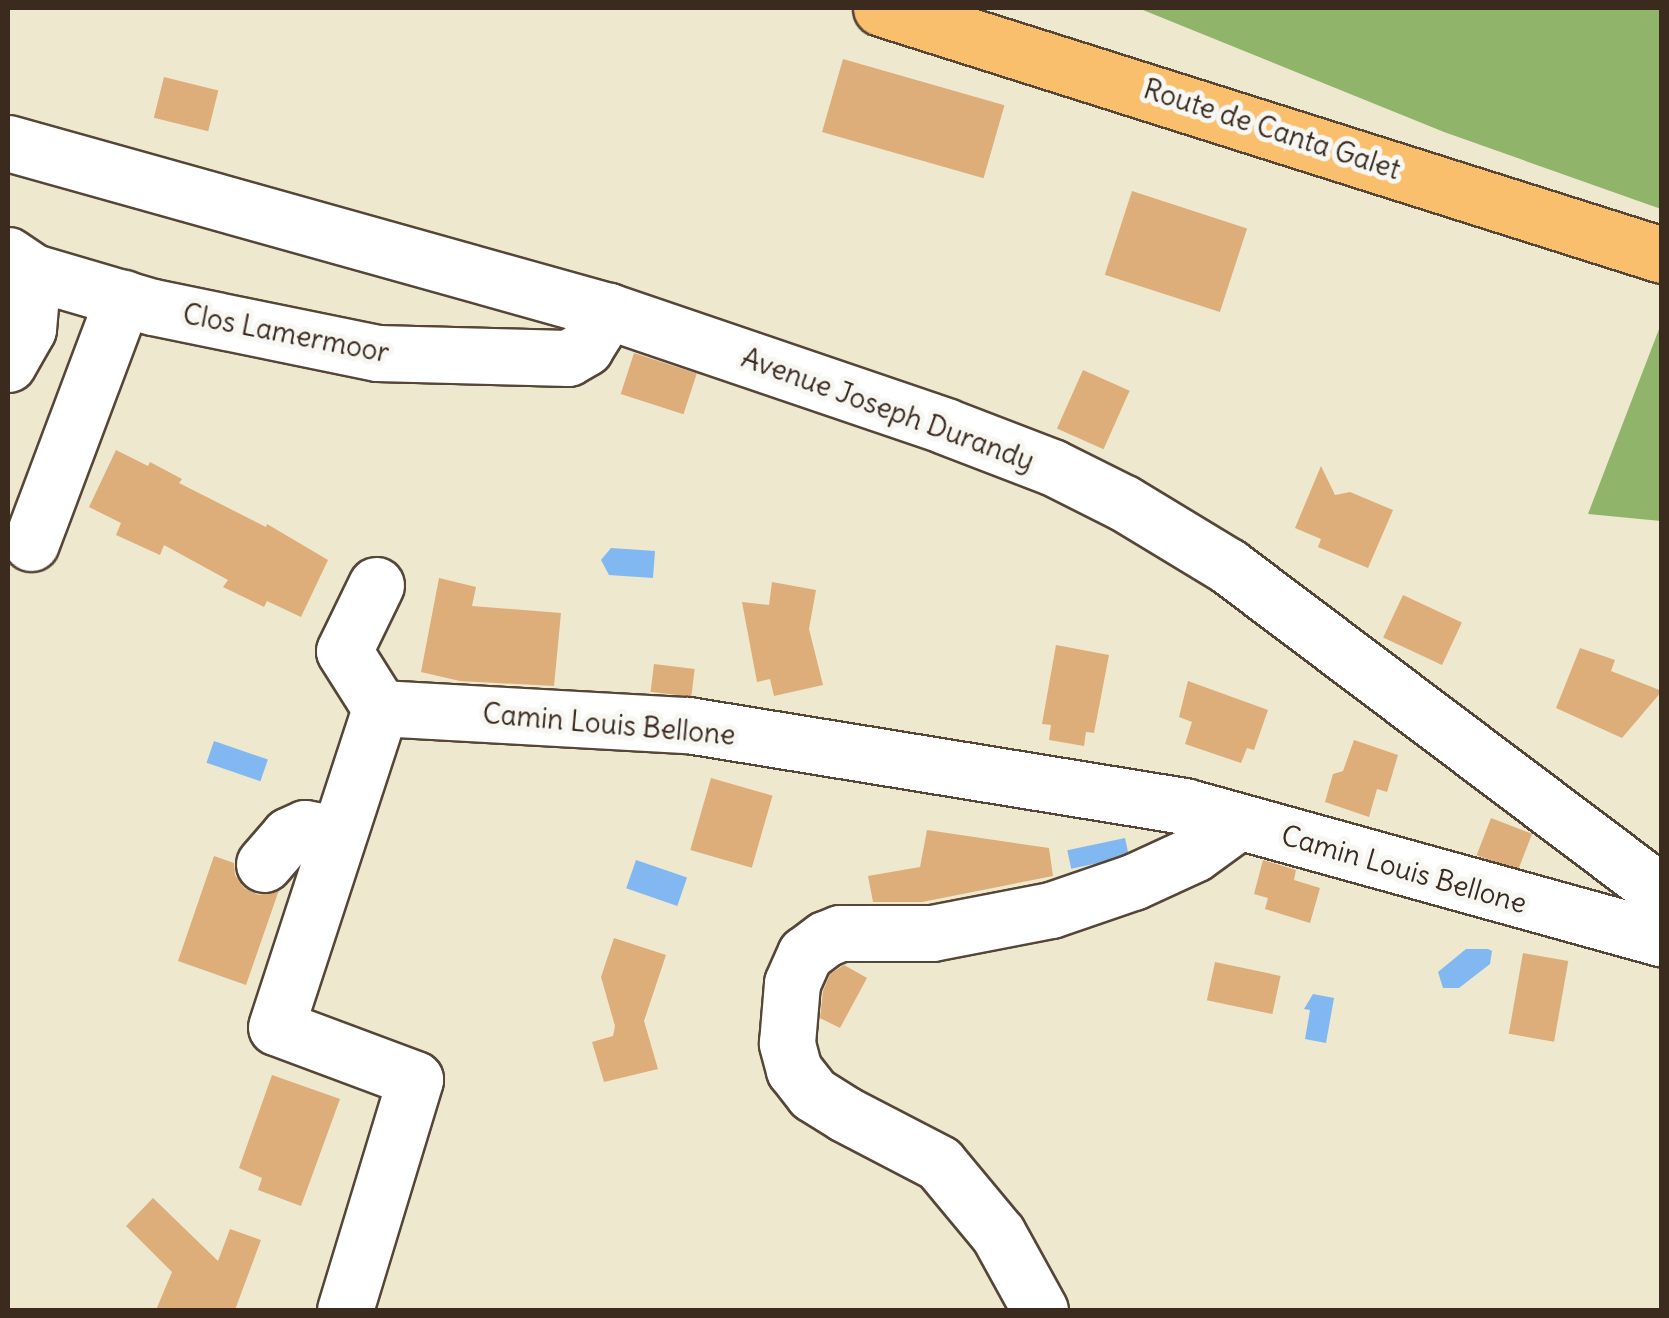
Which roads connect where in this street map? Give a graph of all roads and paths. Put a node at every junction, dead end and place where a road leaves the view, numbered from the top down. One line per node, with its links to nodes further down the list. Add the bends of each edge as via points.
1 (881, 8): 3 (main road, Route de Canta Galet)
2 (8, 143): 6 (street, Avenue Joseph Durandy)
3 (1662, 255)
4 (20, 264): 5 (street, Clos Lamermoor); 7 (street, Clos Lamermoor, via 28,330)
5 (123, 298): 6 (street, Clos Lamermoor, via 377,354 544,360 585,348); 8 (street)
6 (608, 311): 14 (street, Avenue Joseph Durandy, via 945,426 1124,503 1228,566)
7 (8, 364)
8 (31, 543)
9 (376, 586): 10 (street, via 344,651)
10 (380, 708): 11 (street, Camin Louis Bellone, via 688,725 1184,806); 12 (street)
11 (1238, 822): 15 (street, Camin Louis Bellone); 17 (street, via 1194,854 1050,910 932,933 856,932 825,939 805,954 792,983 786,1042 794,1070 813,1094 939,1164 998,1234)
12 (336, 834): 13 (street, via 305,828 289,834); 16 (street, via 276,1026 415,1079)
13 (264, 864)
14 (1662, 893)
15 (1662, 939)
16 (345, 1310)
17 (1040, 1310)

